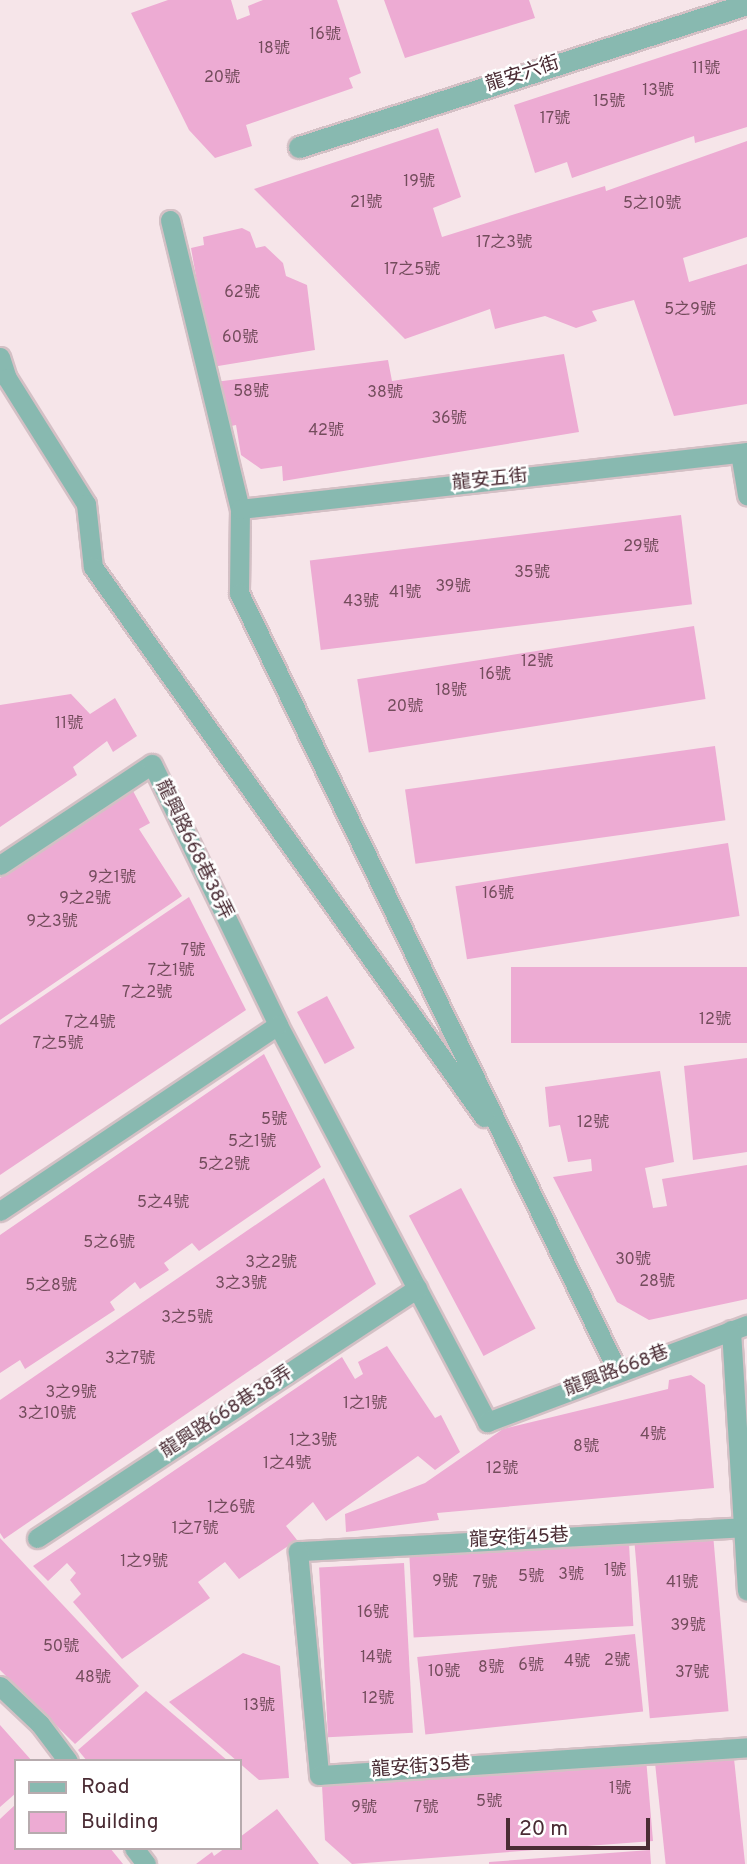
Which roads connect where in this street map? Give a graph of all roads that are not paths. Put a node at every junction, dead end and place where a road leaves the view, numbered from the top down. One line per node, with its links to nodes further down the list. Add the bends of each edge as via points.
1 (747, 4): 2 (street, 龍安六街)
2 (299, 147)
3 (170, 219): 7 (lane)
4 (0, 357): 10 (lane, via 7,378 86,504 93,567)
5 (744, 452): 6 (lane, 龍安五街); 7 (lane, 龍安五街)
6 (747, 495)
7 (240, 509): 10 (lane, via 239,593)
8 (0, 865): 9 (lane, 龍興路668巷38弄, via 152,764)
9 (278, 1025): 11 (lane); 12 (lane, 龍興路668巷38弄)
10 (517, 1164): 14 (lane)
11 (0, 1210)
12 (417, 1288): 15 (lane, 龍興路668巷38弄); 17 (lane, 龍興路668巷38弄)
13 (739, 1328): 14 (lane, 龍興路668巷); 16 (lane)
14 (617, 1370): 15 (lane, 龍興路668巷)
15 (488, 1422)
16 (743, 1527): 18 (lane, 龍安街45巷); 19 (lane)
17 (37, 1538)
18 (298, 1552): 21 (lane, 龍安街35巷, via 319,1775)
19 (747, 1591)
20 (0, 1686): 22 (lane, via 40,1724)
21 (747, 1747)
22 (66, 1759)

